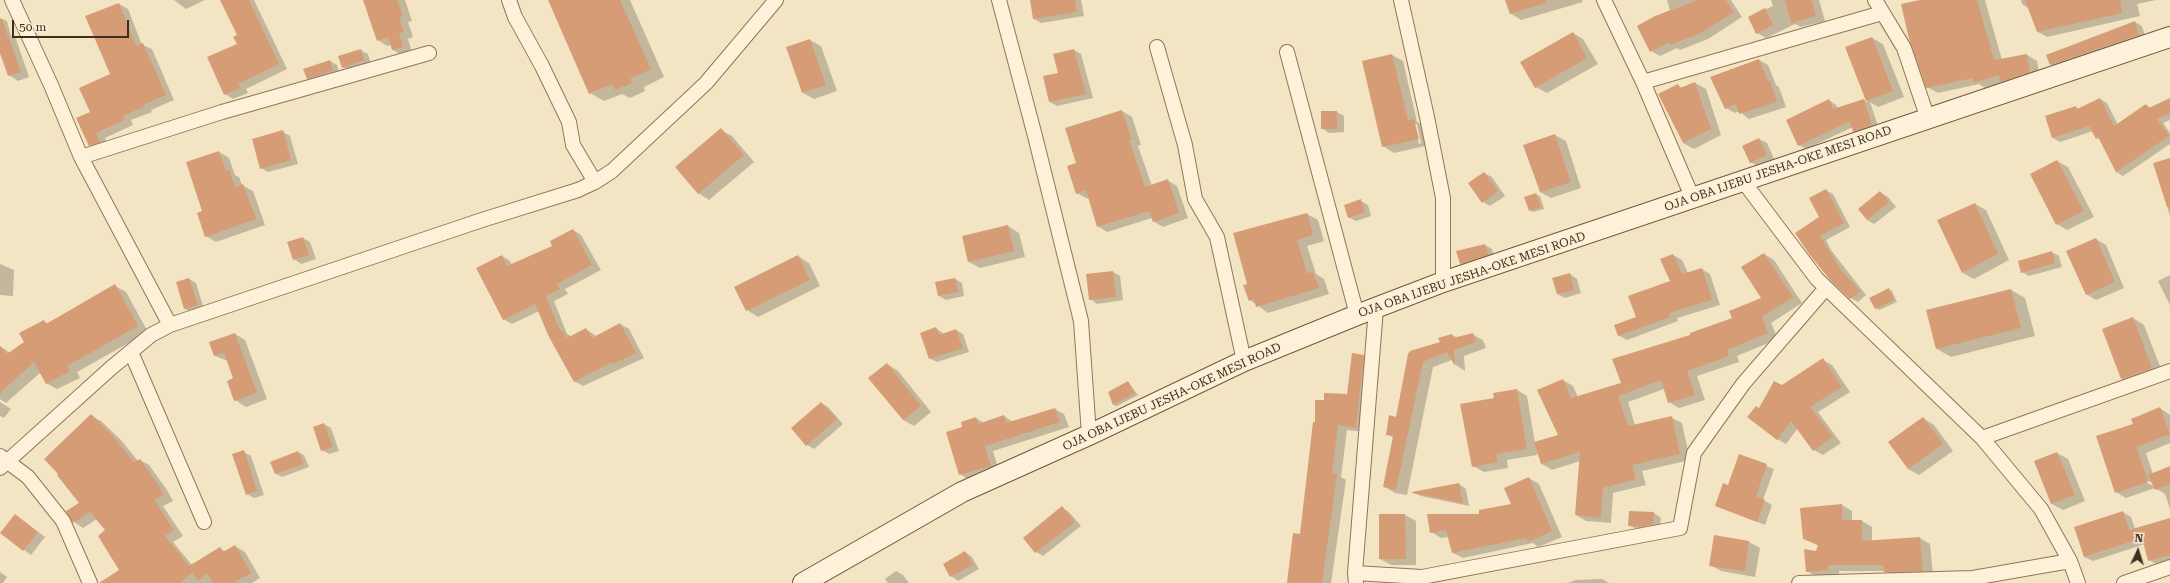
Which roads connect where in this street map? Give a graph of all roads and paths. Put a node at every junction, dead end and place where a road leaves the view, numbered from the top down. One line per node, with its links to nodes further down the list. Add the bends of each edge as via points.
1 (12, 0): 15 (street)
2 (509, 0): 17 (street, via 568,122 573,145)
3 (776, 0): 17 (street, via 706,82 612,171)
4 (999, 0): 27 (street, via 1081,320)
5 (1401, 0): 19 (street, via 1442,198)
6 (1604, 0): 13 (street)
7 (1875, 0): 8 (street)
8 (1882, 13): 13 (street); 14 (street, via 1904,48)
9 (2170, 37): 14 (main road, OJA OBA IJEBU JESHA-OKE MESI ROAD)
10 (1157, 47): 25 (street, via 1185,145 1195,199 1217,237)
11 (1287, 52): 22 (street)
12 (429, 53): 15 (street, via 222,112)
13 (1643, 82): 18 (street)
14 (1928, 119): 16 (main road, OJA OBA IJEBU JESHA-OKE MESI ROAD)
15 (81, 157): 23 (street)
16 (1743, 181): 18 (main road, OJA OBA IJEBU JESHA-OKE MESI ROAD); 20 (street)
17 (595, 182): 23 (street, via 578,190)
18 (1693, 199): 19 (main road, OJA OBA IJEBU JESHA-OKE MESI ROAD)
19 (1443, 282): 21 (main road, OJA OBA IJEBU JESHA-OKE MESI ROAD)
20 (1826, 288): 28 (street); 33 (street, via 1743,384 1694,453 1680,528 1422,577)
21 (1376, 308): 22 (main road, OJA OBA IJEBU JESHA-OKE MESI ROAD); 33 (street)
22 (1357, 315): 25 (main road, OJA OBA IJEBU JESHA-OKE MESI ROAD)
23 (170, 326): 24 (street, via 151,335)
24 (131, 352): 29 (street); 30 (street)
25 (1244, 361): 27 (main road, OJA OBA IJEBU JESHA-OKE MESI ROAD)
26 (2170, 371): 28 (street)
27 (1089, 435): 36 (main road, OJA OBA IJEBU JESHA-OKE MESI ROAD, via 962,492)
28 (1982, 438): 31 (street, via 2041,509)
29 (2, 462): 35 (street, via 28,477 63,521)
30 (204, 522)
31 (2070, 561): 34 (street); 38 (street)
32 (2170, 567): 39 (street)
33 (1355, 578)
34 (1973, 580): 37 (street)
35 (90, 583)
36 (803, 583)
37 (1808, 583)
38 (2078, 583)
39 (2124, 583)

